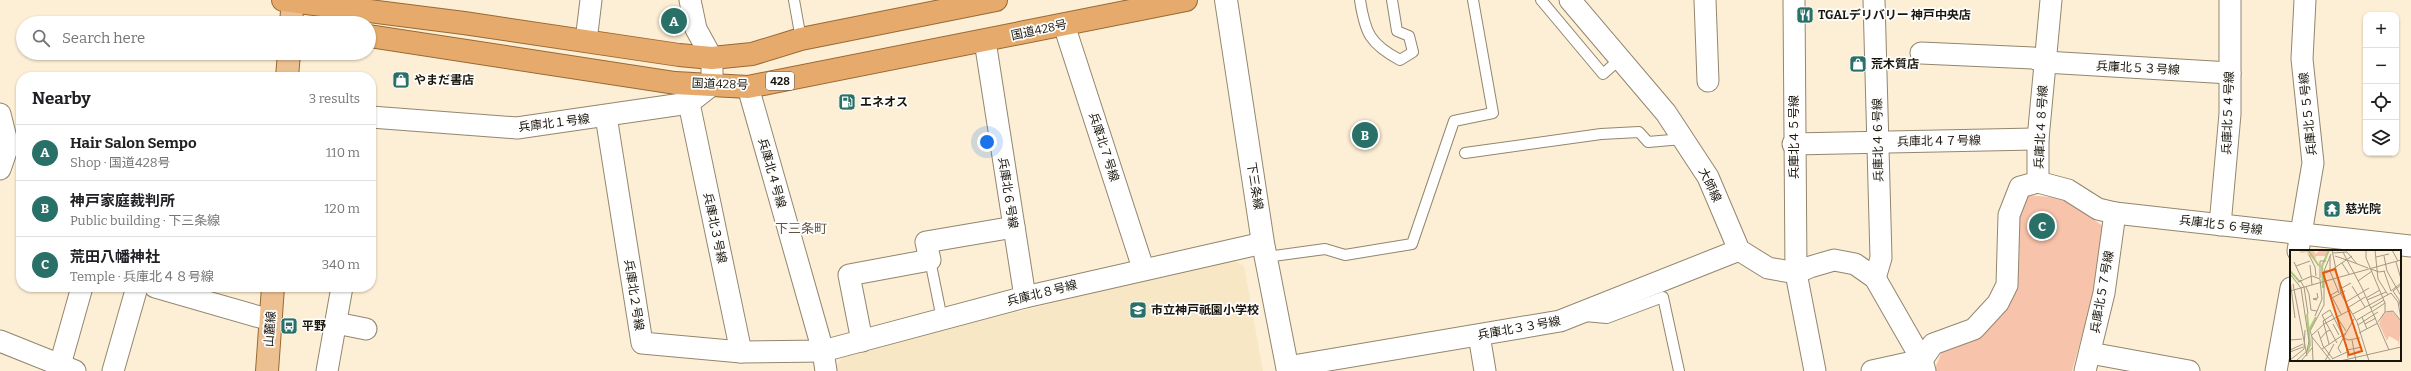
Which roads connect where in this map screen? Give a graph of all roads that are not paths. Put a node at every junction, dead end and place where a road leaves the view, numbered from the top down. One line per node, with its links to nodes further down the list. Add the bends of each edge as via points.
1 (591, 0): 24 (street)
2 (690, 0): 27 (street, via 696,29)
3 (794, 0): 23 (lane)
4 (996, 0): 18 (highway)
5 (1186, 0): 21 (highway, 国道428号 / 428)
6 (1226, 0): 53 (street, 下三条線)
7 (1360, 0): 8 (lane, via 1369,37 1383,51 1400,60 1413,52 1409,36 1397,31)
8 (1392, 0)
9 (1473, 0): 53 (lane, via 1493,113 1454,121 1412,244 1345,255 1325,250)
10 (1541, 0): 28 (lane, via 1603,74)
11 (1570, 0): 28 (street, 大師線)
12 (1705, 0): 33 (street)
13 (1794, 0): 43 (street, 兵庫北４５号線)
14 (1874, 0): 42 (street, 兵庫北４６号線)
15 (2051, 0): 30 (street, 兵庫北４８号線)
16 (2230, 0): 32 (street, 兵庫北５４号線)
17 (2305, 0): 51 (street, 兵庫北５５号線, via 2302,59 2313,163)
18 (973, 2): 23 (highway)
19 (290, 6): 20 (highway); 24 (highway, via 371,10)
20 (318, 16)
21 (1064, 25): 25 (highway, 国道428号 / 428); 56 (street, 兵庫北７号線)
22 (376, 37): 34 (highway, 国道428号 / 428, via 668,82)
23 (801, 39): 27 (highway, via 752,54)
24 (586, 41): 27 (highway)
25 (985, 41): 35 (highway, 国道428号 / 428); 50 (street, 兵庫北６号線)
26 (1921, 53): 30 (street, 兵庫北５３号線, via 2034,58)
27 (712, 58): 34 (street)
28 (1620, 59): 40 (street, 大師線, via 1666,113)
29 (288, 60): 31 (main road)
30 (2045, 62): 32 (street, 兵庫北５３号線); 41 (street, 兵庫北４８号線)
31 (287, 72)
32 (2230, 73): 49 (street, 兵庫北５４号線, via 2230,114)
33 (1708, 81)
34 (712, 85): 35 (highway, 国道428号 / 428); 36 (street)
35 (748, 86): 75 (street, 兵庫北４号線)
36 (688, 103): 38 (street, 兵庫北１号線); 74 (street, 兵庫北３号線)
37 (0, 114): 44 (street)
38 (606, 116): 39 (street, 兵庫北１号線, via 517,128); 74 (street, 兵庫北２号線, via 642,343)
39 (376, 117)
40 (1683, 139): 45 (lane, via 1648,142 1639,132 1601,134); 54 (street, 大師線, via 1708,177)
41 (2038, 139): 42 (street, 兵庫北４７号線); 47 (street, 兵庫北４８号線)
42 (1879, 142): 43 (street, 兵庫北４７号線); 58 (street, 兵庫北４６号線, via 1881,258)
43 (1793, 144): 57 (street, 兵庫北４５号線)
44 (10, 145): 46 (street)
45 (1465, 153)
46 (0, 169)
47 (2038, 182): 48 (street, 兵庫北５６号線, via 2068,190 2098,209); 77 (street, 兵庫北４８号線, via 2020,187 2009,215 2007,285 1998,303 1974,329 1933,344)
48 (2115, 213): 49 (street, 兵庫北５６号線); 76 (street, 兵庫北５７号線, via 2104,293)
49 (2220, 225): 51 (street, 兵庫北５６号線)
50 (1014, 227): 55 (street, via 926,242); 65 (street, 兵庫北６号線)
51 (2299, 243): 52 (street, 兵庫北５６号線)
52 (2411, 246)
53 (1265, 250): 56 (street, 兵庫北８号線); 79 (street, 下三条線)
54 (1739, 250): 57 (street, via 1768,268); 66 (street, 兵庫北３３号線)
55 (930, 260): 67 (lane); 73 (street, via 849,275)
56 (1143, 268): 65 (street, 兵庫北８号線)
57 (1796, 273): 58 (street, via 1834,260 1855,264); 85 (street)
58 (1875, 278): 77 (street)
59 (81, 292): 78 (street)
60 (136, 292): 80 (street)
61 (172, 292): 68 (street)
62 (273, 292): 68 (main road, 山麓線)
63 (341, 292): 69 (street)
64 (2290, 294): 88 (street)
65 (1025, 297): 67 (street, 兵庫北８号線)
66 (1576, 315): 71 (street, 兵庫北３３号線, via 1560,322); 84 (lane, via 1607,318 1663,297)
67 (942, 319): 73 (street, 兵庫北８号線)
68 (270, 320): 81 (main road, 山麓線)
69 (336, 323): 70 (street); 82 (street)
70 (366, 329)
71 (1479, 335): 79 (street, 兵庫北３３号線); 83 (street)
72 (0, 341): 78 (street)
73 (862, 341): 75 (street, 兵庫北８号線)
74 (741, 352): 75 (street, 兵庫北２号線)
75 (824, 361)
76 (2088, 362): 87 (street)
77 (1924, 365): 86 (street)
78 (67, 368)
79 (1288, 369)
80 (113, 371)
81 (267, 371)
82 (327, 371)
83 (1485, 371)
84 (1679, 371)
85 (1815, 371)
86 (1872, 371)
87 (2189, 371)
88 (2276, 371)

